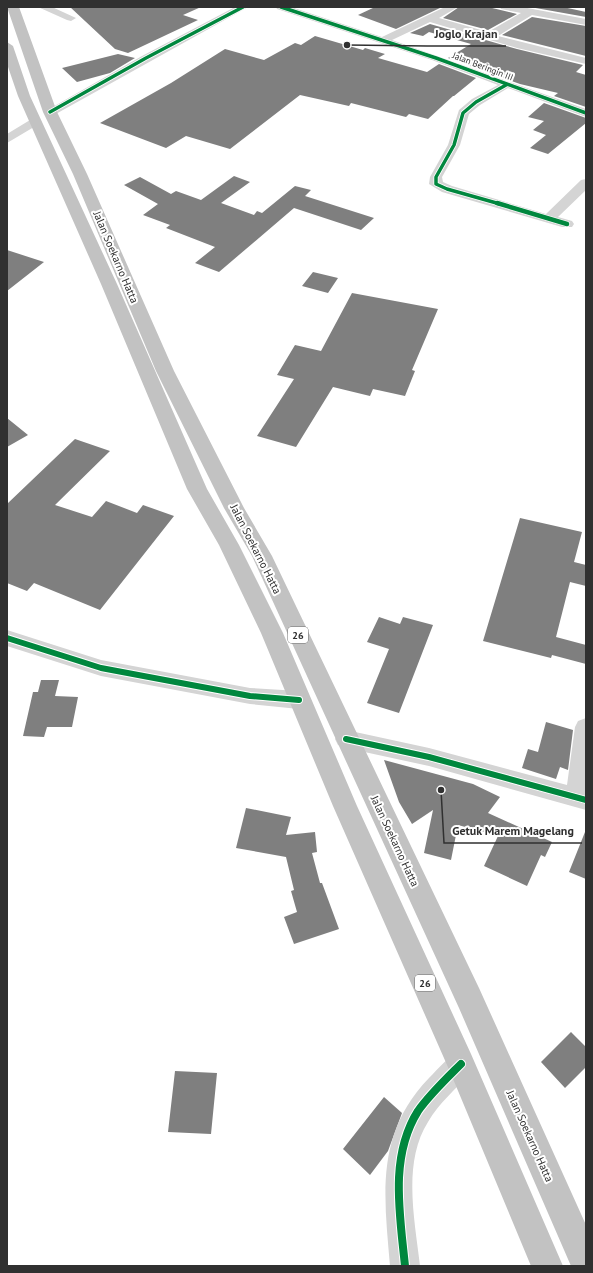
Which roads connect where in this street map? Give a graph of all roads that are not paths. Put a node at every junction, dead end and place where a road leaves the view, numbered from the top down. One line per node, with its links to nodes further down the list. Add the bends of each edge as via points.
1 (13, 7): 19 (highway, Jalan Soekarno Hatta / 26, via 32,64)
2 (43, 7): 9 (street)
3 (243, 7): 19 (street)
4 (281, 7): 14 (street, Jalan Beringin III)
5 (453, 7): 10 (street)
6 (505, 7): 8 (street)
7 (575, 7): 11 (street)
8 (530, 12): 11 (street); 13 (street)
9 (71, 18)
10 (429, 18): 13 (street); 14 (street)
11 (565, 18): 12 (street)
12 (586, 22)
13 (488, 37): 16 (street)
14 (384, 40): 17 (street, Jalan Beringin III)
15 (7, 46): 19 (highway, Jalan Soekarno Hatta / 26, via 17,77)
16 (586, 61)
17 (506, 85): 18 (street, Jalan Beringin III); 22 (street, via 476,102 463,113 454,145 436,178 436,184)
18 (586, 114)
19 (43, 116): 20 (street); 24 (highway, Jalan Soekarno Hatta / 26, via 80,174 166,371); 25 (highway, Jalan Soekarno Hatta / 26, via 109,284 197,489)
20 (7, 139)
21 (586, 183): 22 (street)
22 (550, 218): 23 (street)
23 (567, 224)
24 (249, 535): 25 (highway); 29 (highway, Jalan Soekarno Hatta / 26, via 262,556)
25 (229, 545): 27 (highway, Jalan Soekarno Hatta / 26, via 272,633)
26 (7, 638): 27 (street, via 101,668 250,696)
27 (299, 700): 31 (highway, Jalan Soekarno Hatta / 26)
28 (586, 727): 30 (street)
29 (346, 739): 30 (street, via 429,757); 32 (highway, Jalan Soekarno Hatta / 26, via 468,998)
30 (582, 799)
31 (461, 1064): 33 (street, via 415,1115 400,1156 398,1178); 34 (highway, Jalan Soekarno Hatta / 26)
32 (586, 1262)
33 (405, 1266)
34 (547, 1266)

